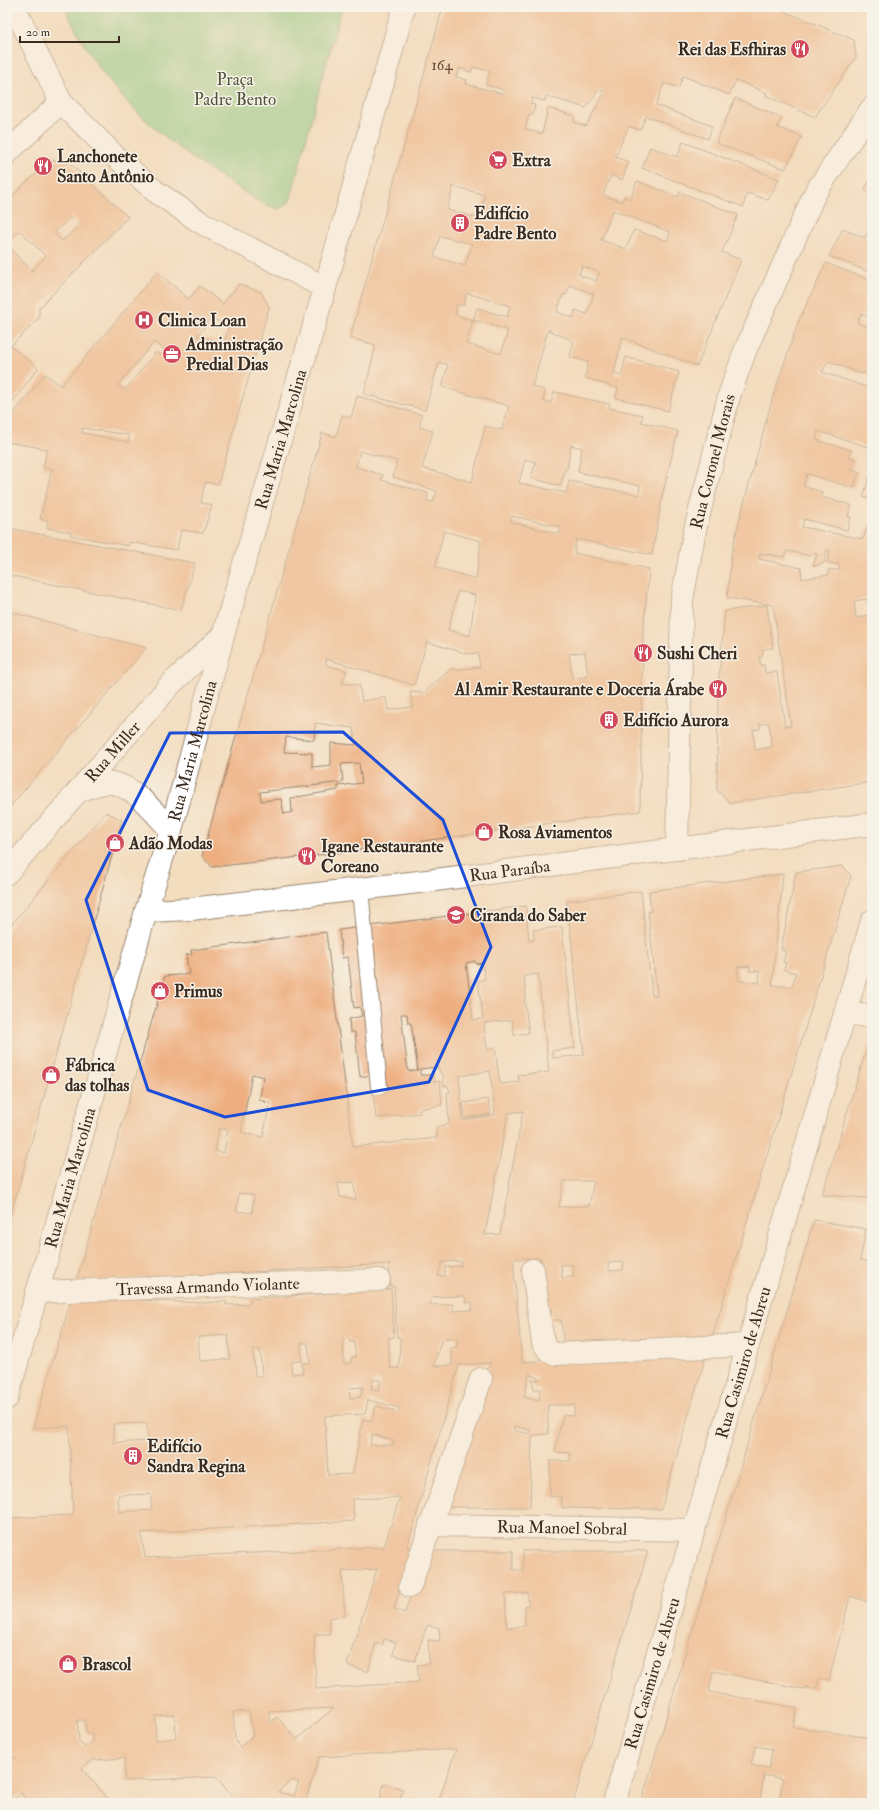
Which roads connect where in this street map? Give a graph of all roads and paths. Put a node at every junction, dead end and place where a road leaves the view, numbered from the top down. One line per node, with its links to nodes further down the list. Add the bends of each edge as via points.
1 (14, 7): 3 (street)
2 (404, 7): 6 (street)
3 (61, 102): 5 (street); 6 (street, via 118,159 155,191 200,222)
4 (872, 108): 11 (street, Rua Coronel Morais, via 815,193 745,351 729,396 694,534 682,600)
5 (7, 153)
6 (325, 288): 7 (street, Rua Maria Marcolina)
7 (223, 635): 8 (street, Rua Miller, via 171,684); 10 (street, Rua Maria Marcolina)
8 (76, 793): 10 (street, via 102,783 123,787 147,805); 12 (street, Rua Miller)
9 (872, 824): 11 (street, Rua Paraíba)
10 (171, 830): 14 (street, Rua Maria Marcolina)
11 (677, 848): 13 (street, Rua Paraíba)
12 (7, 873)
13 (360, 889): 14 (street, Rua Paraíba, via 192,909); 18 (lane)
14 (146, 911): 21 (street, Rua Maria Marcolina)
15 (872, 921): 16 (street, Rua Casimiro de Abreu)
16 (845, 1014): 17 (street); 22 (street, Rua Casimiro de Abreu)
17 (872, 1016)
18 (379, 1087)
19 (533, 1270): 22 (street, via 543,1343 550,1352 556,1354)
20 (379, 1280): 21 (street, Travessa Armando Violante)
21 (37, 1292): 24 (street, Rua Maria Marcolina)
22 (748, 1345): 26 (street, Rua Casimiro de Abreu)
23 (481, 1379): 25 (street)
24 (7, 1398)
25 (430, 1525): 26 (street, Rua Manoel Sobral); 27 (street)
26 (694, 1530): 28 (street, Rua Casimiro de Abreu)
27 (410, 1586)
28 (614, 1803)

